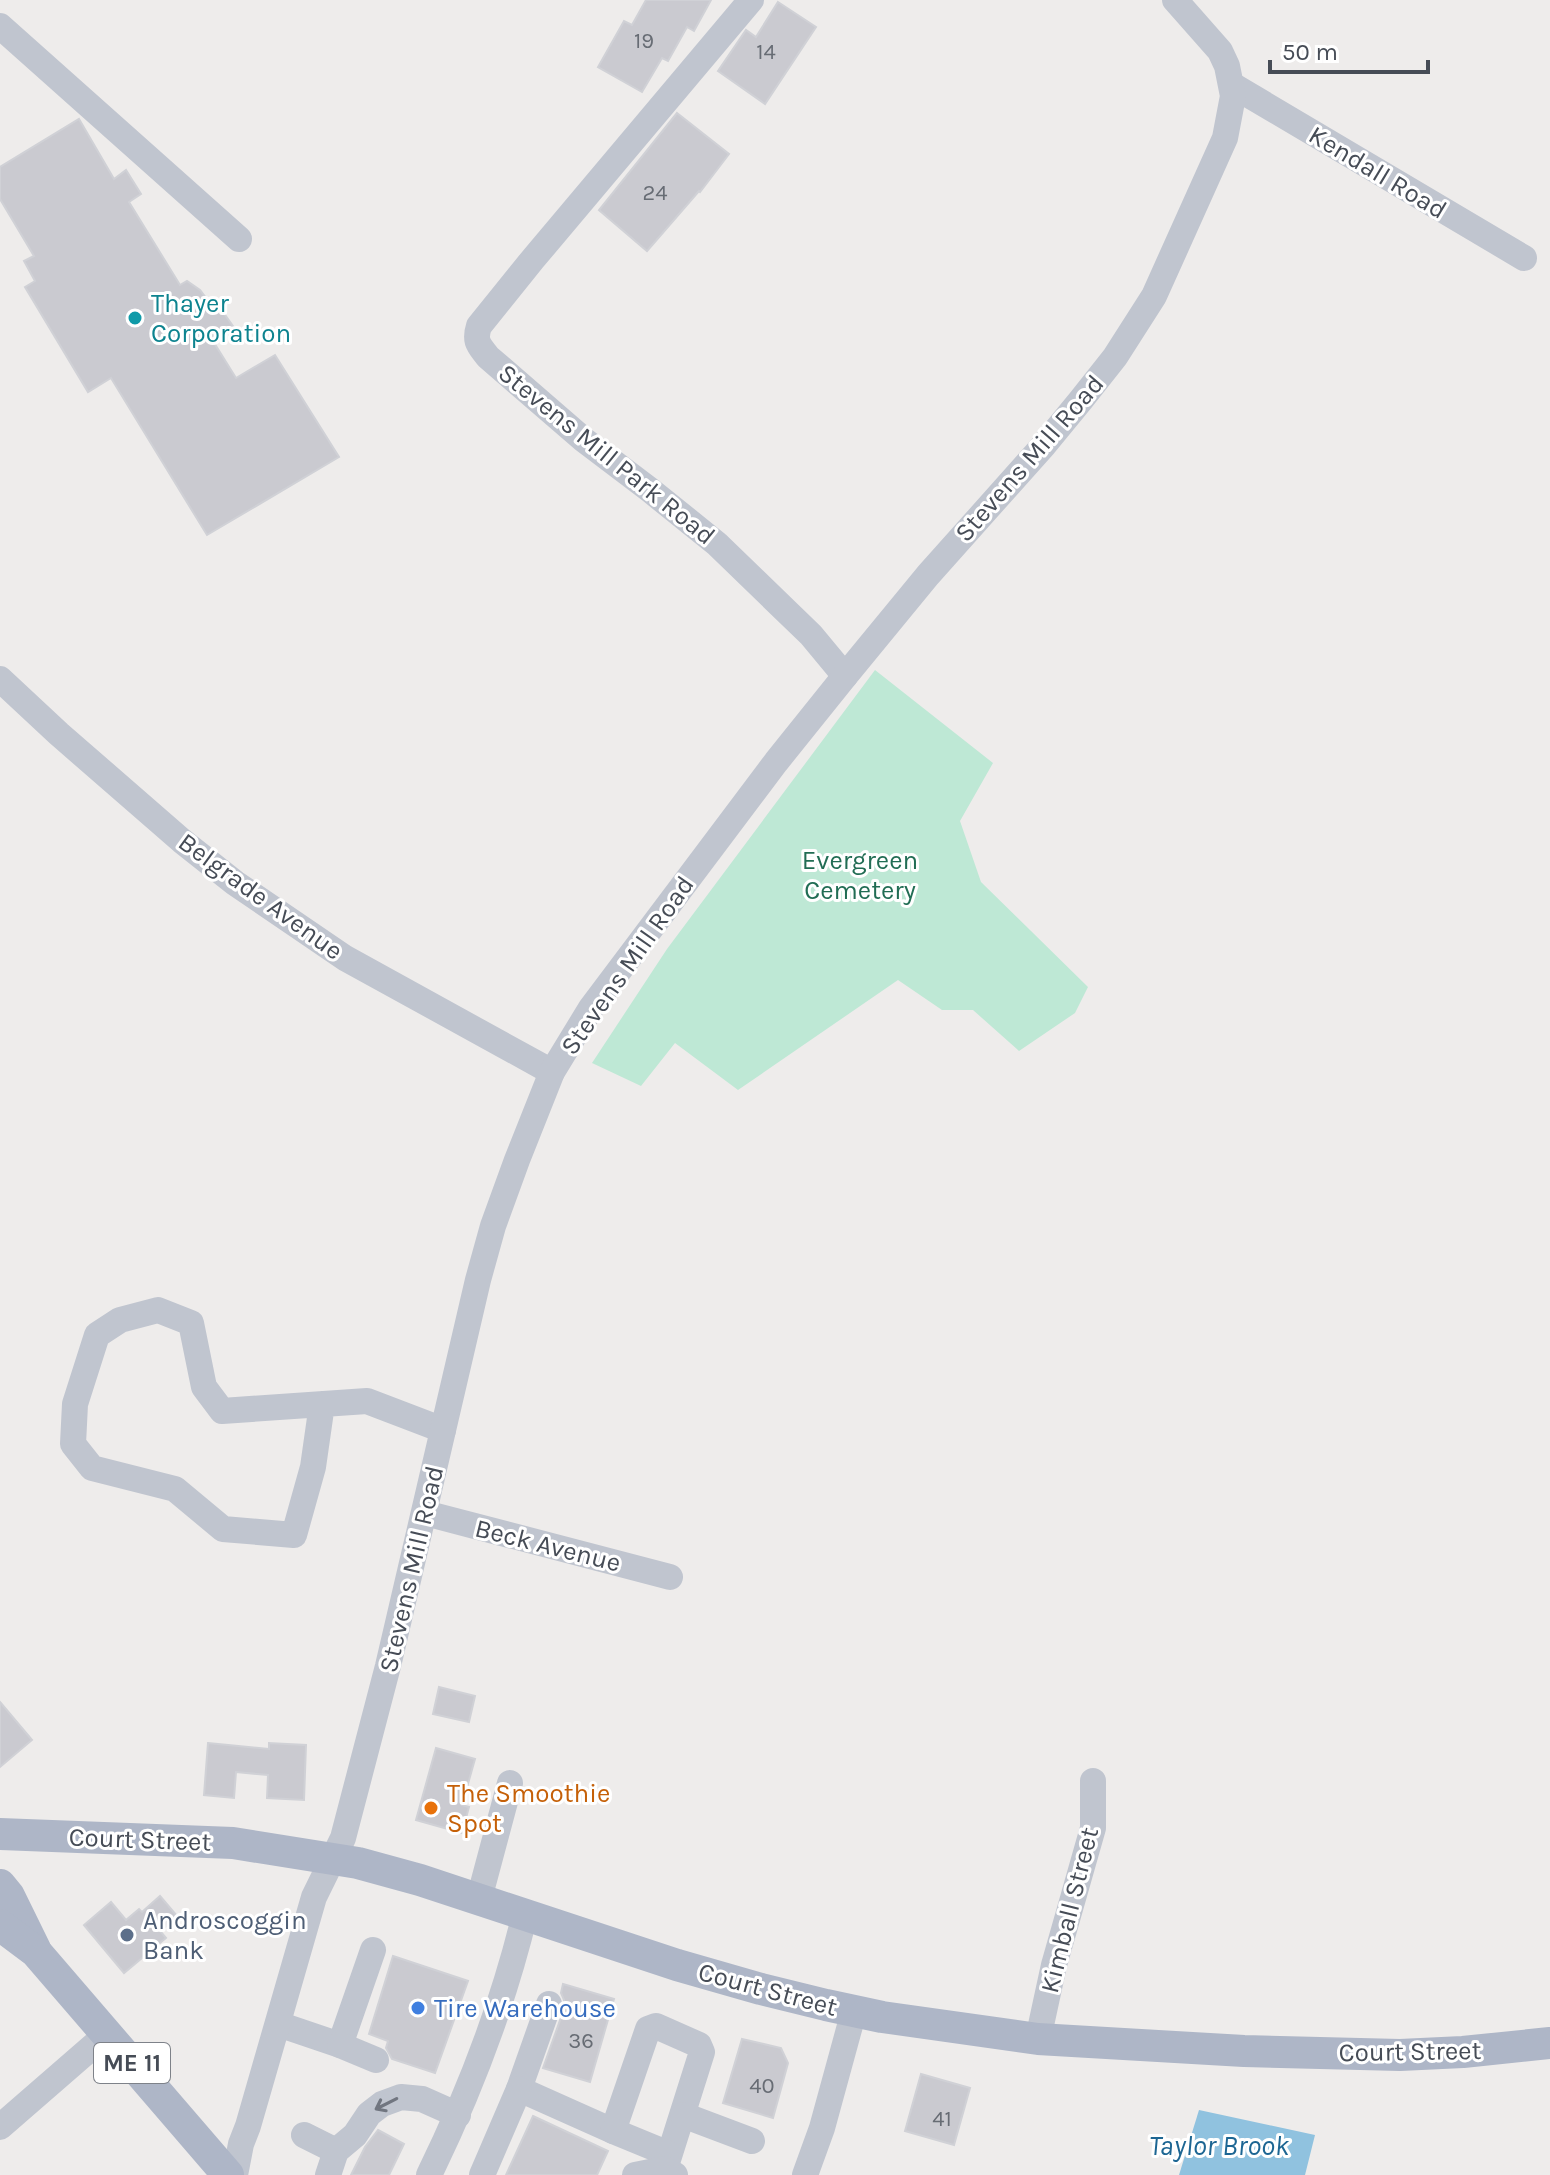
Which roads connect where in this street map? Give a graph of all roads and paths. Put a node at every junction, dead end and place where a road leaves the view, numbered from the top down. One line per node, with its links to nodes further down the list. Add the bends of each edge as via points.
1 (751, 0): 7 (street, Stevens Mill Park Road, via 533,259 476,336 488,357 584,440 717,544 811,635)
2 (1175, 0): 4 (street, Stevens Mill Road, via 1220,51)
3 (0, 26): 5 (street)
4 (1232, 85): 6 (street, Kendall Road); 7 (street, Stevens Mill Road, via 1225,138 1138,322 1054,434)
5 (239, 239)
6 (1524, 258)
7 (845, 676): 9 (street, Stevens Mill Road, via 591,1008)
8 (0, 679): 9 (street, Belgrade Avenue, via 235,883 345,958)
9 (552, 1072): 11 (street, Stevens Mill Road, via 493,1226)
10 (322, 1404): 10 (street, via 222,1411 204,1387 191,1323 158,1310 120,1320 97,1335 75,1404 73,1444 92,1468 175,1489 223,1529 294,1535 313,1467); 11 (street, via 367,1401)
11 (443, 1430): 12 (street, Stevens Mill Road)
12 (425, 1513): 13 (street, Beck Avenue); 17 (street, Stevens Mill Road, via 343,1838)
13 (670, 1577)
14 (1093, 1781): 28 (street, Kimball Street, via 1093,1828)
15 (510, 1783): 19 (street)
16 (0, 1834): 17 (main road, Court Street, via 233,1843)
17 (333, 1859): 19 (main road, Court Street); 26 (street, Stevens Mill Road, via 314,1897)
18 (0, 1885): 23 (main road, ME 11)
19 (479, 1899): 20 (main road, Court Street)
20 (525, 1914): 25 (main road, Court Street, via 677,1965); 33 (street, via 489,2038)
21 (0, 1925): 23 (main road, ME 11)
22 (373, 1950): 30 (street)
23 (36, 1952): 27 (main road, ME 11)
24 (549, 2004): 32 (street)
25 (854, 2011): 28 (main road, Court Street); 46 (street)
26 (278, 2024): 30 (street); 42 (street, Stevens Mill Road)
27 (107, 2034): 35 (street); 41 (main road, ME 11)
28 (1038, 2039): 29 (main road, Court Street, via 1400,2055)
29 (1550, 2043)
30 (340, 2045): 31 (street)
31 (376, 2060)
32 (519, 2089): 36 (street); 44 (street)
33 (458, 2115): 39 (street, one-way to 39, via 422,2099 401,2097 382,2104); 43 (street)
34 (683, 2115): 36 (street, via 702,2052 699,2045 656,2026 648,2029); 38 (street); 40 (street)
35 (0, 2127)
36 (613, 2131): 40 (street)
37 (304, 2135): 39 (street)
38 (752, 2141)
39 (332, 2163)
40 (670, 2166): 45 (street)
41 (228, 2175)
42 (235, 2175)
43 (429, 2175)
44 (482, 2175)
45 (635, 2175)
46 (805, 2175)

